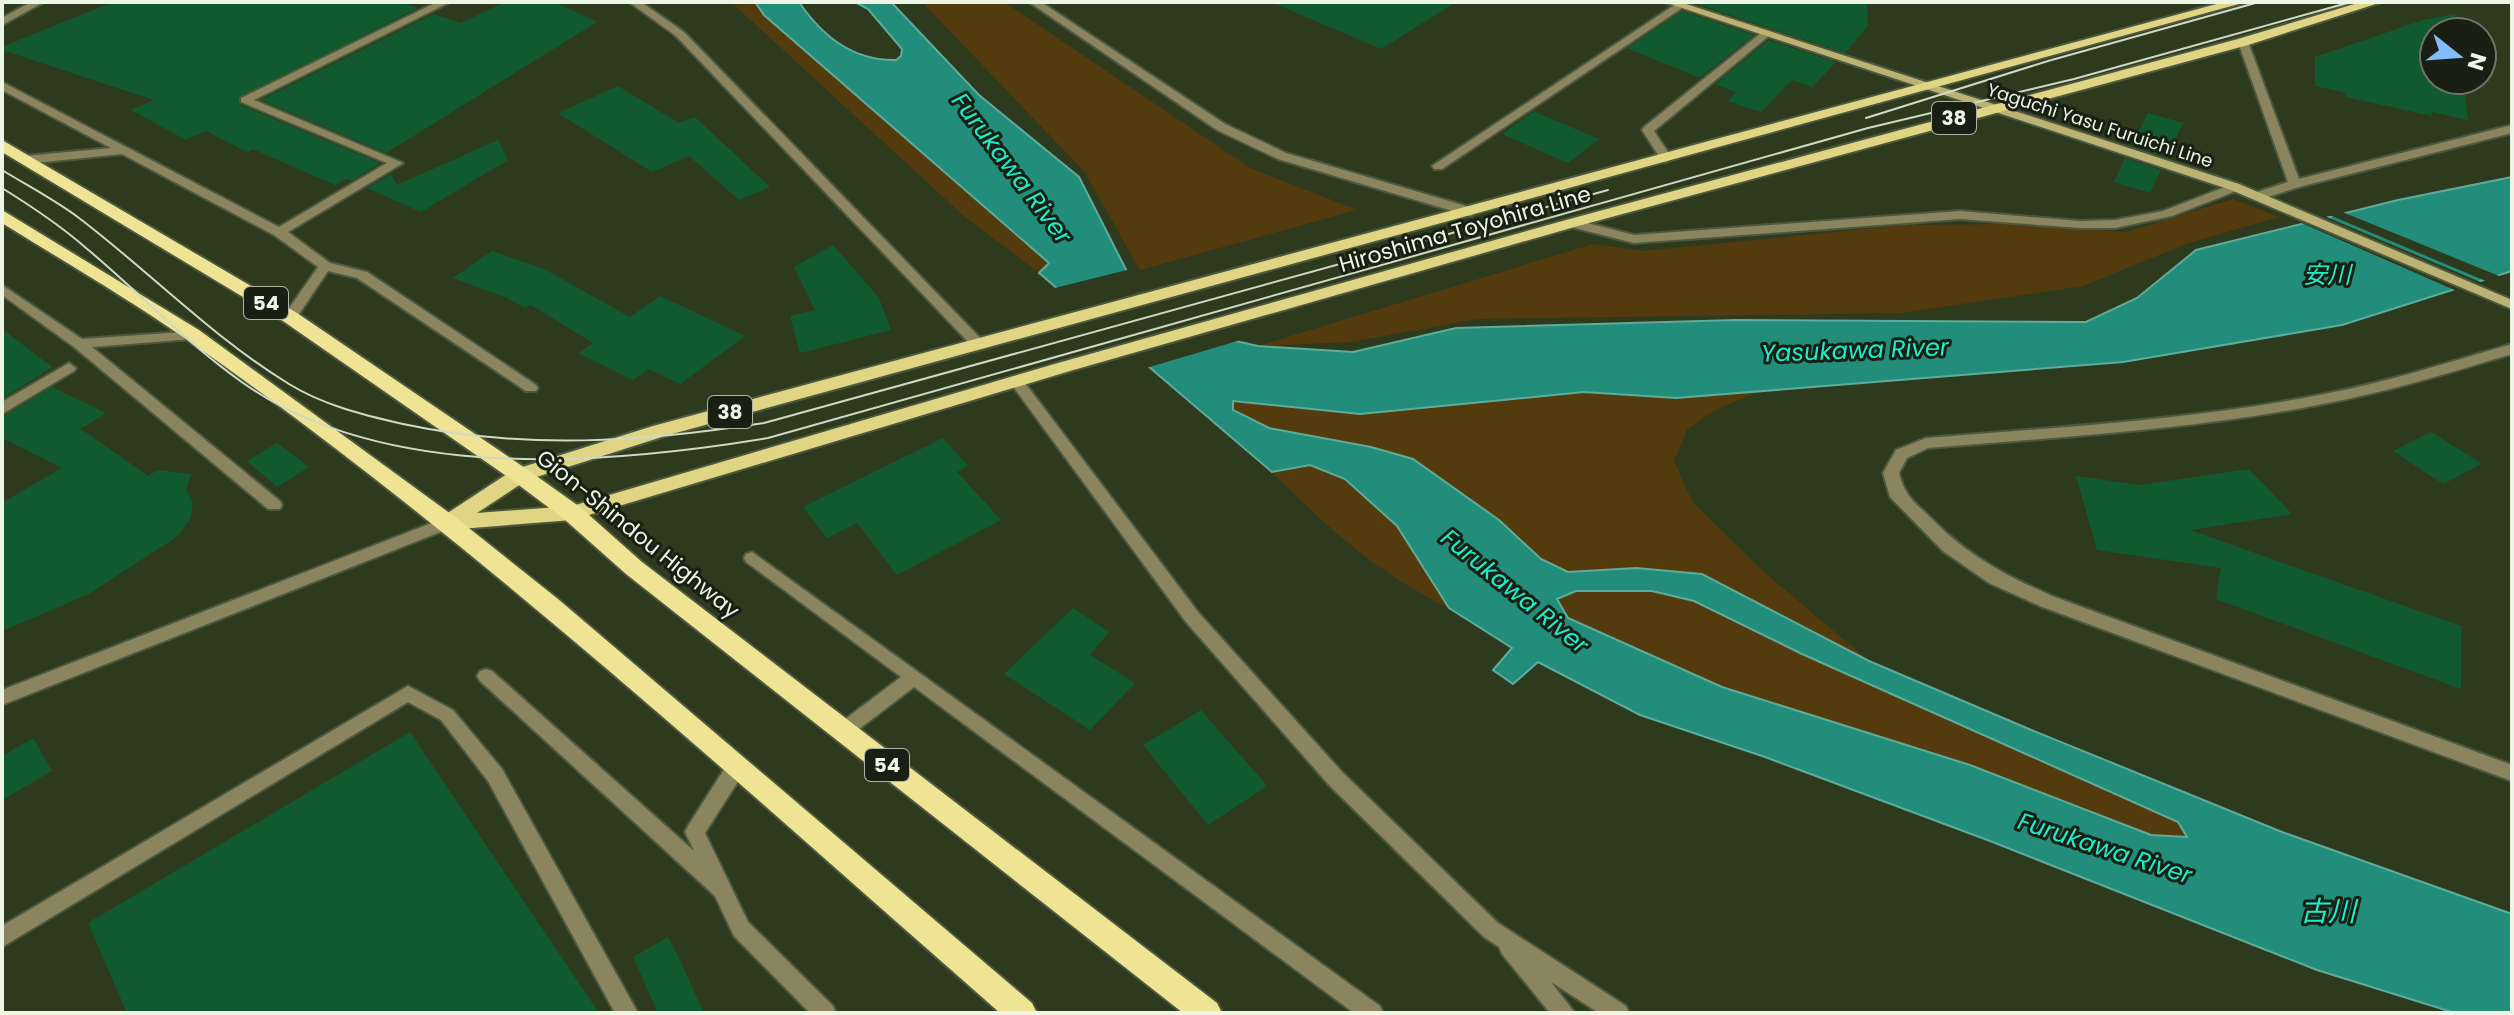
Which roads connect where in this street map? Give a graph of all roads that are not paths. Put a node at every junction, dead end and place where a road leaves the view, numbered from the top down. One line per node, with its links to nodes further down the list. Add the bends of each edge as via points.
1 (39, 2): 8 (street)
2 (445, 2): 26 (street, via 245,100 397,163)
3 (634, 2): 33 (street, via 680,34)
4 (1034, 2): 23 (street, via 1221,127 1282,156)
5 (2239, 2): 12 (main road, Hiroshima Toyohira Line / 38)
6 (2375, 2): 10 (main road, Hiroshima Toyohira Line / 38)
7 (1674, 4): 9 (main road, Yaguchi Yasu Furuichi Line); 19 (street)
8 (2, 22)
9 (1765, 35): 12 (main road, Yaguchi Yasu Furuichi Line); 17 (street, via 1648,130)
10 (2243, 42): 13 (main road, Hiroshima Toyohira Line / 38); 20 (street)
11 (2, 85): 16 (street)
12 (1927, 87): 13 (main road, Yaguchi Yasu Furuichi Line); 17 (main road, Hiroshima Toyohira Line / 38)
13 (1989, 108): 21 (main road, Yaguchi Yasu Furuichi Line); 25 (main road, Hiroshima Toyohira Line / 38)
14 (2512, 129): 20 (street)
15 (2, 145): 18 (highway, Gion-Shindou Highway / 54)
16 (124, 150): 18 (street); 26 (street)
17 (1666, 158): 23 (main road, Hiroshima Toyohira Line / 38)
18 (25, 160): 30 (highway, Gion-Shindou Highway / 54)
19 (1438, 166)
20 (2295, 184): 22 (street)
21 (2235, 187): 22 (main road, Yaguchi Yasu Furuichi Line); 25 (street, via 2150,219 2100,225 1960,215 1634,239)
22 (2258, 196): 29 (main road, Yaguchi Yasu Furuichi Line)
23 (1471, 212): 33 (main road, Hiroshima Toyohira Line / 38)
24 (2, 215): 31 (highway)
25 (1572, 223): 36 (main road, Hiroshima Toyohira Line / 38)
26 (279, 232): 27 (street)
27 (325, 266): 30 (street); 37 (street, via 362,275)
28 (2, 289): 32 (street)
29 (2512, 305)
30 (290, 317): 39 (highway, Gion-Shindou Highway / 54)
31 (192, 334): 32 (street); 42 (highway)
32 (79, 344): 40 (street)
33 (979, 345): 39 (main road, Hiroshima Toyohira Line / 38, via 660,431)
34 (2512, 349): 49 (street, via 2378,388 2263,409 1926,443 1901,454 1891,473 1896,493 1938,536 1995,578)
35 (69, 368): 38 (street)
36 (1017, 382): 41 (main road, Hiroshima Toyohira Line / 38); 51 (street, via 1192,617 1336,779)
37 (531, 388)
38 (2, 409)
39 (520, 475): 41 (highway, Gion-Shindou Highway / 54); 42 (main road, Hiroshima Toyohira Line / 38)
40 (274, 505)
41 (572, 513): 42 (main road, 38); 47 (highway, Gion-Shindou Highway / 54)
42 (447, 523): 46 (street); 48 (highway)
43 (752, 558): 45 (street)
44 (486, 676): 50 (street)
45 (912, 679): 47 (street); 57 (street)
46 (2, 698)
47 (843, 731): 56 (highway, Gion-Shindou Highway / 54)
48 (737, 766): 50 (street, via 695,832); 55 (highway)
49 (2512, 773)
50 (722, 889): 54 (street, via 741,929)
51 (1498, 934): 58 (street); 59 (street)
52 (2, 937): 53 (street, via 408,693 447,715 495,775)
53 (627, 1013)
54 (825, 1013)
55 (1022, 1013)
56 (1207, 1013)
57 (1372, 1013)
58 (1564, 1013)
59 (1618, 1013)

